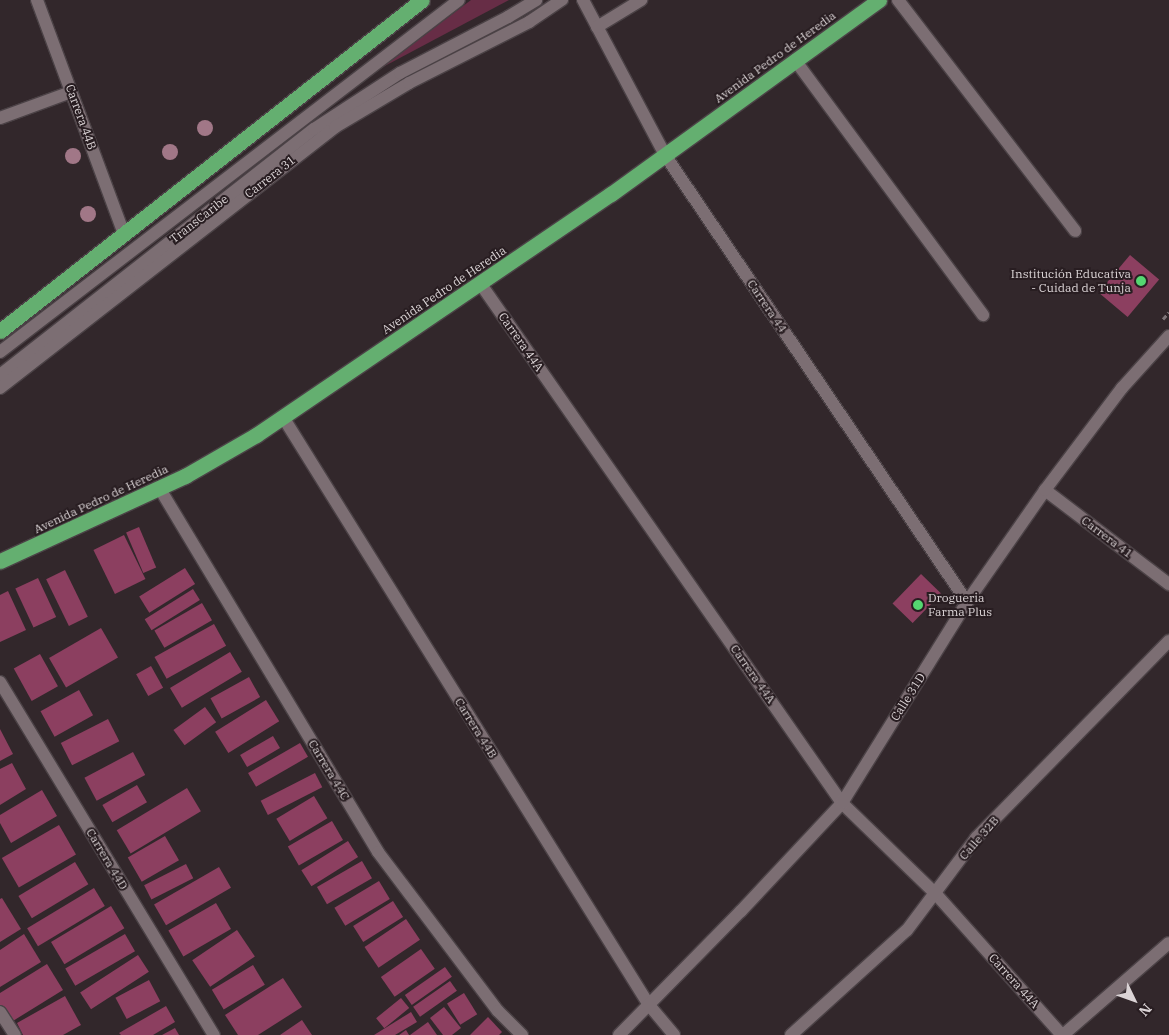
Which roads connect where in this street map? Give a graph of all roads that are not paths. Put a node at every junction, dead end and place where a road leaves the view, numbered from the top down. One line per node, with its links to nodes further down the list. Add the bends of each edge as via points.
1 (37, 0): 12 (street, Carrera 44B)
2 (422, 0): 16 (highway)
3 (459, 0): 21 (street, TransCaribe)
4 (536, 0): 22 (street, TransCaribe, via 400,73 314,130)
5 (562, 0): 23 (street, Carrera 31, via 529,22 409,83 335,126)
6 (583, 0): 10 (street, Carrera 44)
7 (641, 0): 10 (street)
8 (878, 0): 11 (highway, Avenida Pedro de Heredia)
9 (898, 0): 15 (street)
10 (597, 27): 14 (street, Carrera 44)
11 (796, 60): 14 (highway, Avenida Pedro de Heredia); 18 (street)
12 (72, 92): 13 (street); 16 (street, Carrera 44B)
13 (0, 118)
14 (665, 155): 17 (highway, Avenida Pedro de Heredia); 29 (street, Carrera 44)
15 (1075, 231)
16 (124, 234): 19 (highway)
17 (480, 283): 24 (highway, Avenida Pedro de Heredia); 32 (street, Carrera 44A)
18 (983, 315)
19 (0, 331)
20 (1169, 336): 26 (street, Calle 31D, via 1122,388)
21 (0, 352)
22 (0, 375)
23 (0, 388)
24 (283, 417): 25 (highway, Avenida Pedro de Heredia); 35 (street, Carrera 44B)
25 (160, 488): 27 (highway, Avenida Pedro de Heredia); 39 (street, Carrera 44C, via 378,852 498,1011)
26 (1045, 490): 28 (street, Carrera 41); 29 (street, Calle 31D)
27 (0, 561)
28 (1169, 584)
29 (967, 602): 32 (street, Calle 31D)
30 (1169, 641): 33 (street, Calle 32B, via 976,838)
31 (0, 682): 38 (street, Carrera 44D)
32 (842, 803): 33 (street, Carrera 44A); 35 (street, Calle 31D)
33 (935, 893): 42 (street, Calle 32B, via 908,930); 43 (street, Carrera 44A)
34 (1169, 944): 43 (street)
35 (649, 1005): 40 (street, Calle 31D); 41 (street, Carrera 44B)
36 (0, 1012): 37 (street)
37 (15, 1035)
38 (214, 1035)
39 (522, 1035)
40 (619, 1035)
41 (674, 1035)
42 (791, 1035)
43 (1062, 1035)

